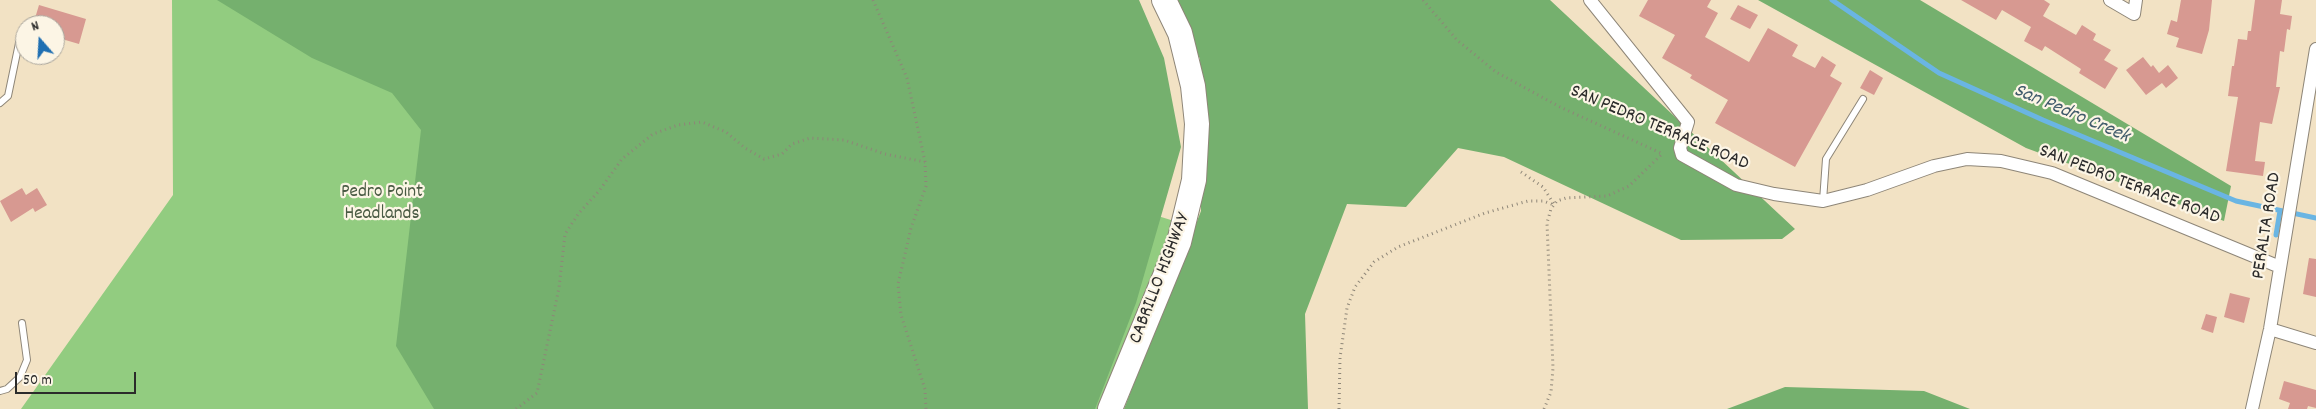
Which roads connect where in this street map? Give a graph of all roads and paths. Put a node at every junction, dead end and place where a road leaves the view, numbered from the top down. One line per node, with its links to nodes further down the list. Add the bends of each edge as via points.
1 (873, 0): 13 (path, via 907,78)
2 (1164, 0): 24 (highway, CABRILLO HIGHWAY, via 1180,32 1191,75 1197,115 1195,170 1179,242)
3 (1423, 0): 11 (path, SAN PEDRO TERRACE ROAD, via 1457,40 1496,72 1560,107)
4 (1590, 0): 12 (street, via 1688,122 1680,148 1682,155)
5 (2110, 0): 6 (street, via 2134,14)
6 (2136, 0)
7 (2316, 49): 17 (street, PERALTA ROAD)
8 (15, 62): 10 (lane, via 8,96)
9 (1863, 100): 15 (lane, via 1826,159)
10 (0, 103)
11 (1662, 154): 12 (path, SAN PEDRO TERRACE ROAD); 16 (path, via 1629,186 1607,196 1566,198)
12 (1692, 161): 15 (street, SAN PEDRO TERRACE ROAD, via 1736,185)
13 (925, 162): 22 (path, via 885,154 844,140 810,138 792,144 782,154 764,159 726,132 702,122 678,125 653,134 622,159 565,234 559,288 537,393); 23 (path, via 926,186 910,228 898,284 900,315 925,389)
14 (1521, 172): 16 (path, via 1543,188)
15 (1823, 201): 17 (street, SAN PEDRO TERRACE ROAD, via 1867,190 1934,166 1967,159 2001,161 2052,173)
16 (1554, 205): 25 (path, via 1543,200 1528,201 1485,213 1398,247 1374,262 1355,287 1347,308 1340,358); 26 (path, via 1547,223 1553,368)
17 (2280, 267): 19 (street, PERALTA ROAD)
18 (22, 324): 21 (lane, via 27,360 20,377)
19 (2270, 329): 20 (street); 27 (street, PERALTA ROAD)
20 (2316, 343)
21 (0, 391)
22 (516, 409)
23 (926, 409)
24 (1110, 409)
25 (1339, 409)
26 (1544, 409)
27 (2252, 409)

